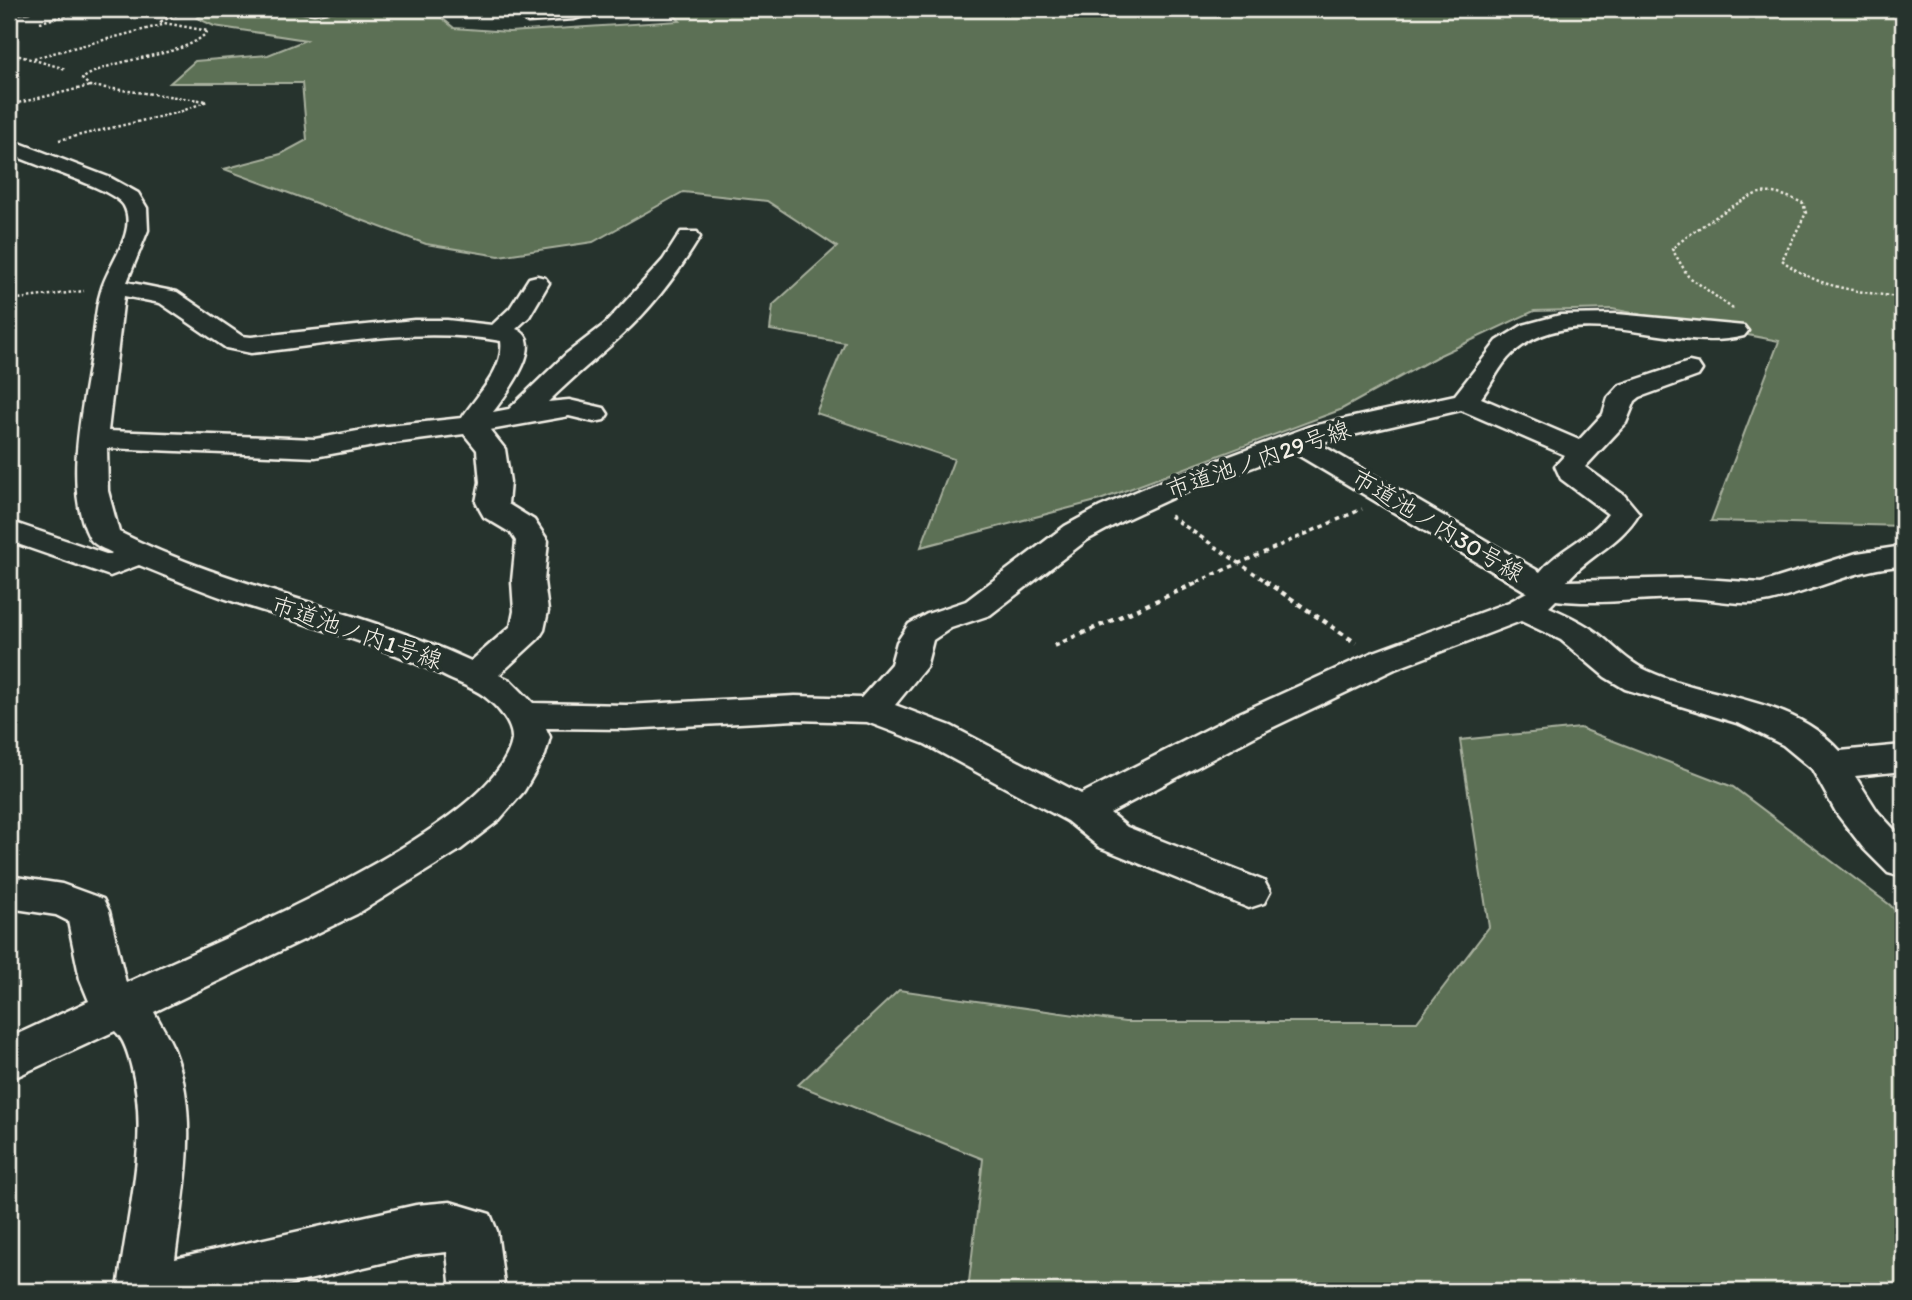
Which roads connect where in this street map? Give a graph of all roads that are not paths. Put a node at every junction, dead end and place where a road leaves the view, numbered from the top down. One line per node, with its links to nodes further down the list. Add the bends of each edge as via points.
1 (26, 9): 5 (lane)
2 (286, 9): 3 (lane)
3 (336, 9)
4 (602, 9): 6 (lane, via 574,18)
5 (9, 12)
6 (528, 20)
7 (13, 148): 10 (street, 市道池ノ内1号線, via 131,198 140,212 139,224)
8 (689, 237): 15 (street, via 672,264 614,329)
9 (537, 283): 12 (street, via 520,312)
10 (114, 287): 12 (street, via 168,297 243,344 407,327); 18 (street, 市道池ノ内1号線)
11 (1735, 331): 14 (street, via 1688,331 1599,320 1548,324 1505,347)
12 (499, 332): 17 (street, via 512,335 516,350 502,381)
13 (1689, 370): 20 (street, via 1630,391 1622,398 1616,417)
14 (1464, 401): 19 (street, 市道池ノ内29号線, via 1338,427); 20 (street)
15 (520, 414): 16 (street, via 569,408); 17 (street)
16 (594, 414)
17 (471, 425): 18 (street, via 315,448); 25 (street, via 491,449 495,510 523,527 533,541 527,629)
18 (93, 439): 22 (street, 市道池ノ内1号線, via 96,517 104,537)
19 (1295, 441): 24 (street, 市道池ノ内30号線, via 1391,496); 26 (street, 市道池ノ内29号線, via 1146,499 1076,533 978,608 920,632 908,667)
20 (1583, 452): 24 (street, via 1569,470 1623,513 1612,527 1566,560)
21 (9, 530): 22 (street, via 110,566)
22 (138, 554): 25 (street, 市道池ノ内1号線, via 412,647)
23 (1903, 556): 24 (street, via 1868,558 1766,592 1678,588)
24 (1534, 599): 29 (street, 市道池ノ内30号線, via 1636,680 1763,719 1817,750); 30 (street, via 1383,661 1248,724)
25 (475, 677): 27 (street, 市道池ノ内1号線, via 497,688)
26 (871, 710): 27 (street); 30 (street, via 939,735)
27 (523, 715): 34 (street, via 531,737 521,764 485,810 446,839 342,902)
28 (1903, 758): 29 (street)
29 (1830, 765): 31 (street, via 1870,832)
30 (1081, 811): 33 (street, via 1113,837)
31 (1903, 862)
32 (9, 892): 34 (street, via 62,900 88,911 102,979)
33 (1249, 892)
34 (116, 1011): 35 (street); 36 (street, via 134,1019 142,1031 162,1090 163,1165)
35 (9, 1060)
36 (147, 1291): 37 (street, via 416,1230 450,1227 471,1231)
37 (478, 1291)

